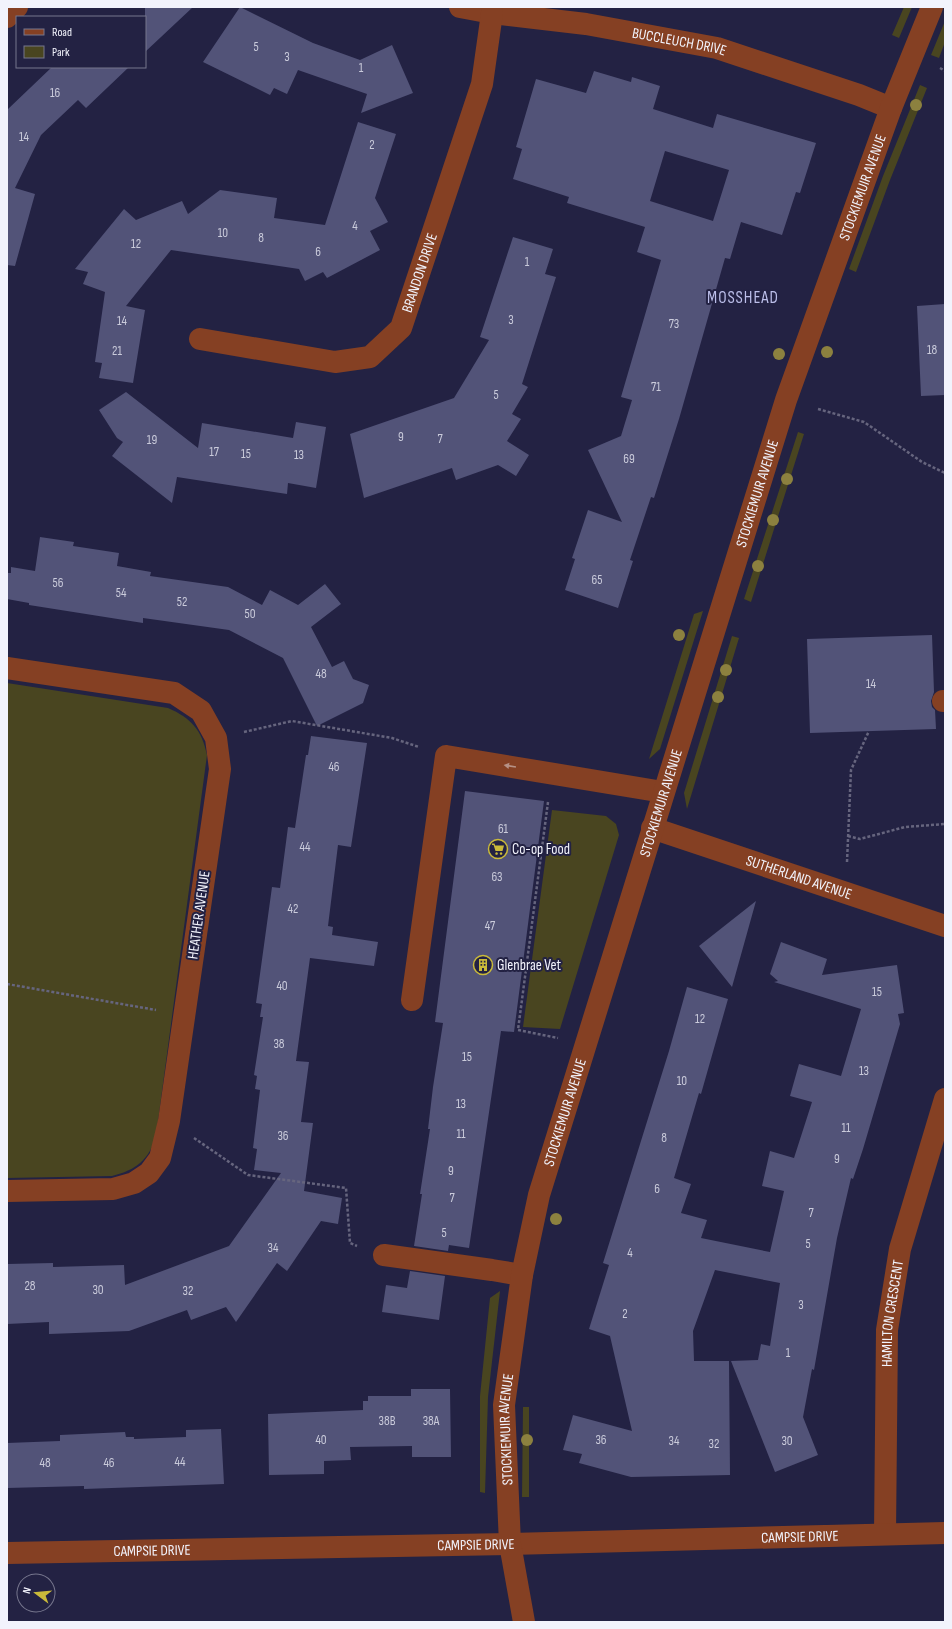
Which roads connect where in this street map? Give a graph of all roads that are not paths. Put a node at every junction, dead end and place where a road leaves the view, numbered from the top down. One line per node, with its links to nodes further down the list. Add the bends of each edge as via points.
1 (17, 7): 5 (street)
2 (460, 7): 4 (street, BUCCLEUCH DRIVE)
3 (932, 7): 6 (street, STOCKIEMUIR AVENUE)
4 (492, 12): 6 (street, BUCCLEUCH DRIVE, via 586,24 717,48); 7 (street, BRANDON DRIVE, via 482,84 401,328 370,356 335,362)
5 (7, 17)
6 (891, 108): 9 (street, STOCKIEMUIR AVENUE, via 786,400)
7 (200, 339)
8 (7, 668): 14 (street, HEATHER AVENUE, via 174,693 201,711 216,738 220,769 169,1120 160,1158 149,1173 134,1183 113,1189)
9 (663, 792): 10 (street, STOCKIEMUIR AVENUE); 12 (street, one-way to 12, via 446,756)
10 (652, 828): 11 (street, SUTHERLAND AVENUE); 16 (street, STOCKIEMUIR AVENUE, via 539,1195)
11 (945, 926)
12 (412, 1000)
13 (945, 1099): 18 (street, HAMILTON CRESCENT, via 900,1249 887,1330)
14 (7, 1191)
15 (384, 1255): 16 (street)
16 (522, 1275): 19 (street, STOCKIEMUIR AVENUE, via 504,1406)
17 (945, 1532): 18 (street, CAMPSIE DRIVE)
18 (885, 1534): 19 (street, CAMPSIE DRIVE)
19 (510, 1544): 20 (street, CAMPSIE DRIVE); 21 (street, STOCKIEMUIR AVENUE)
20 (7, 1553)
21 (524, 1622)

